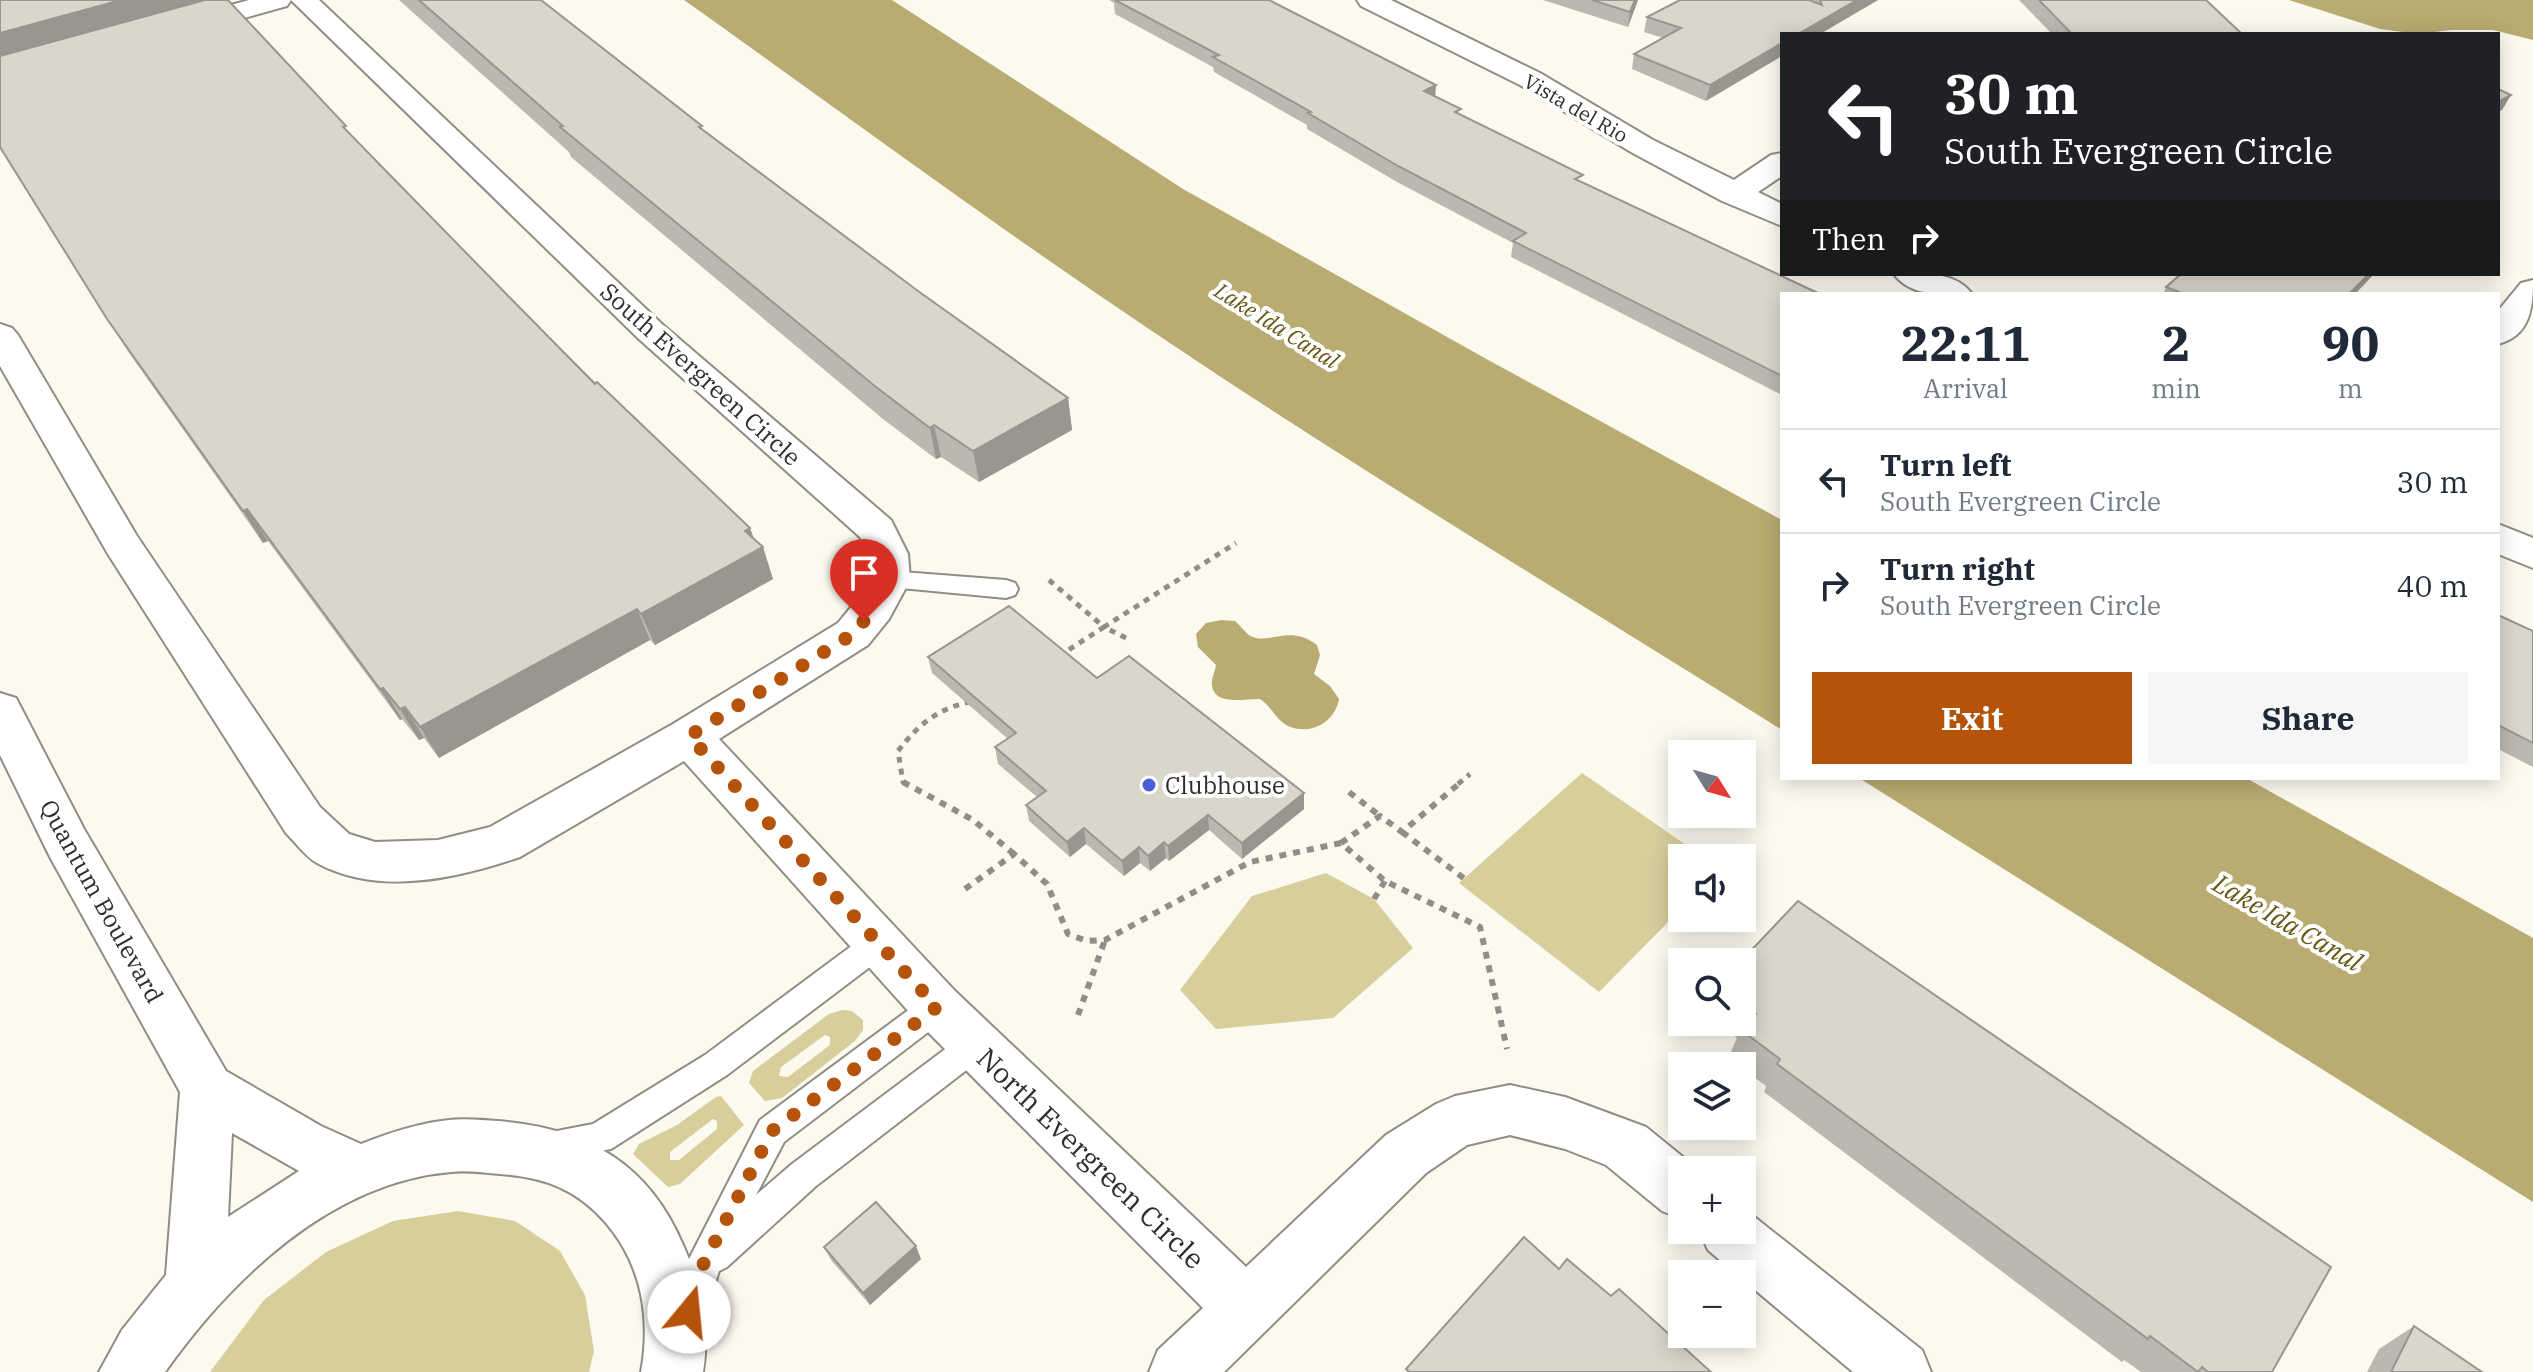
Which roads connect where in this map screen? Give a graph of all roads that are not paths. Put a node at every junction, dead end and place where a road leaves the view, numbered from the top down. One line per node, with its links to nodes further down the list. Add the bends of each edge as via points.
1 (278, 0): 4 (street)
2 (304, 0): 15 (street, South Evergreen Circle, via 651,332 877,530 888,554)
3 (1370, 0): 6 (street, Vista del Rio, via 1530,79)
4 (149, 37)
5 (1780, 163): 6 (street)
6 (1733, 194): 7 (street, Vista del Rio)
7 (1780, 215)
8 (1915, 276): 10 (street)
9 (2533, 290): 11 (street)
10 (1951, 292)
11 (2500, 331)
12 (0, 335): 18 (street, via 122,544 303,820 333,849 375,862 438,860 503,843)
13 (2500, 539): 14 (street)
14 (2533, 554)
15 (889, 580): 16 (lane); 18 (street, via 853,634)
16 (1006, 589)
17 (0, 710): 21 (street, Quantum Boulevard, via 67,843)
18 (689, 736): 19 (street)
19 (880, 942): 20 (street); 22 (lane, via 716,1065 599,1138)
20 (956, 1026): 26 (lane); 26 (lane, via 772,1131); 28 (street, North Evergreen Circle)
21 (207, 1089): 23 (street); 27 (street)
22 (532, 1149): 23 (street, via 450,1145); 29 (street, via 592,1171 630,1204 659,1253 673,1302)
23 (358, 1171): 27 (street, via 274,1217)
24 (1668, 1180): 28 (street, via 1626,1146 1565,1123 1510,1110 1455,1122 1406,1154)
25 (1745, 1244): 32 (street)
26 (703, 1265): 29 (lane)
27 (195, 1285): 30 (street)
28 (1245, 1307): 31 (street)
29 (673, 1366)
30 (130, 1372)
31 (1180, 1372)
32 (1900, 1372)

